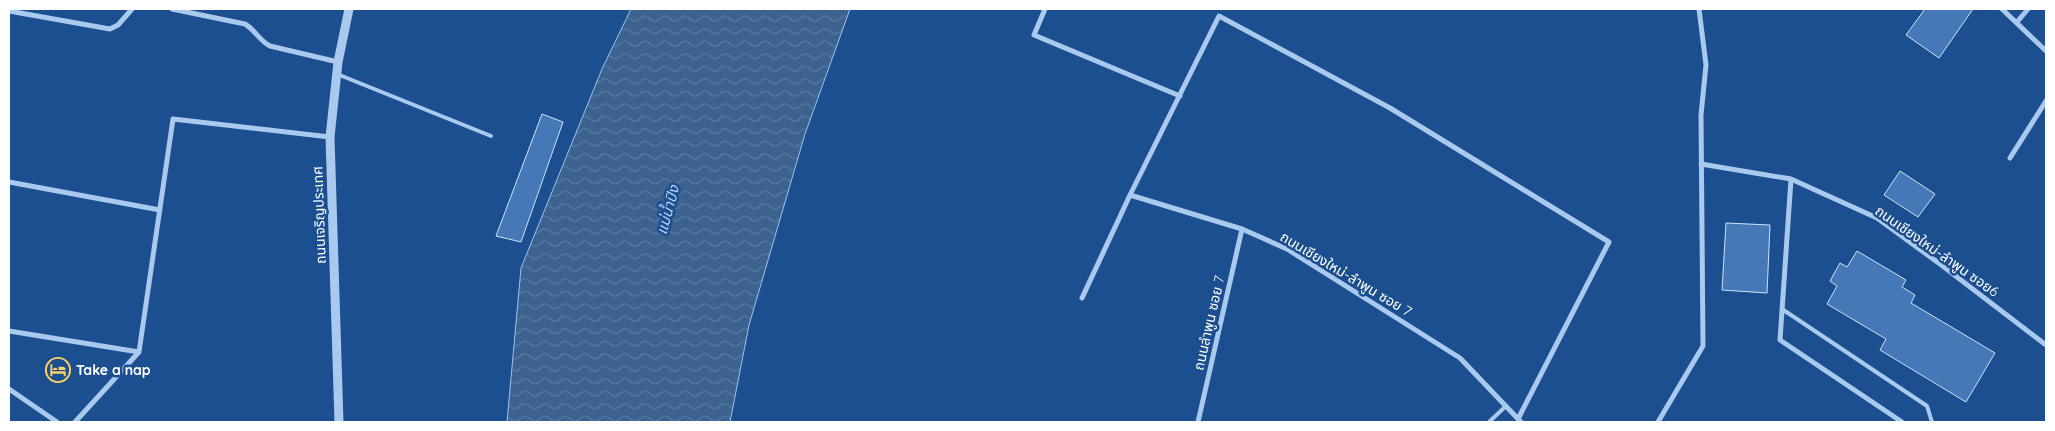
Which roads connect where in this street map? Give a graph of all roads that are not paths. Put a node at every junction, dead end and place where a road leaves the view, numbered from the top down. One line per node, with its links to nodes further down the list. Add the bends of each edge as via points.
1 (132, 9): 8 (street, via 118,26 110,29)
2 (172, 9): 11 (street, via 245,24 265,44)
3 (349, 9): 11 (street, ถนนเจริญประเทศ)
4 (1045, 9): 13 (street, via 1034,35)
5 (1699, 9): 18 (street, via 1706,65)
6 (2002, 9): 9 (street)
7 (2028, 9): 9 (street)
8 (9, 11)
9 (2017, 22): 10 (street)
10 (2046, 51)
11 (338, 62): 12 (street, ถนนเจริญประเทศ)
12 (336, 74): 15 (lane); 16 (street, ถนนเจริญประเทศ)
13 (1180, 96): 21 (street); 31 (street, via 1220,16 1390,108 1610,242)
14 (2046, 100): 17 (street)
15 (491, 136)
16 (330, 137): 22 (street, via 173,118); 34 (street, ถนนเจริญประเทศ)
17 (2010, 158)
18 (1701, 164): 19 (street, ถนนเชียงใหม่-ลำพูน ซอย6); 37 (street, via 1703,346)
19 (1791, 179): 25 (street); 27 (street, ถนนเชียงใหม่-ลำพูน ซอย6, via 1877,218)
20 (9, 182): 22 (street)
21 (1130, 194): 23 (street, ถนนเชียงใหม่-ลำพูน ซอย 7); 24 (street)
22 (160, 210): 28 (street)
23 (1242, 229): 30 (street, ถนนเชียงใหม่-ลำพูน ซอย 7, via 1287,249 1460,358); 35 (street, ถนนลำพูน ซอย 7)
24 (1082, 298)
25 (1782, 309): 38 (street, via 1780,340); 39 (lane, via 1927,406)
26 (9, 331): 28 (street)
27 (2046, 345)
28 (140, 352): 33 (street)
29 (9, 389): 32 (street)
30 (1506, 406): 31 (street, ถนนเชียงใหม่-ลำพูน ซอย 7); 36 (lane)
31 (1520, 421)
32 (57, 422)
33 (76, 422)
34 (339, 422)
35 (1198, 422)
36 (1489, 422)
37 (1658, 422)
38 (1902, 422)
39 (1932, 422)

